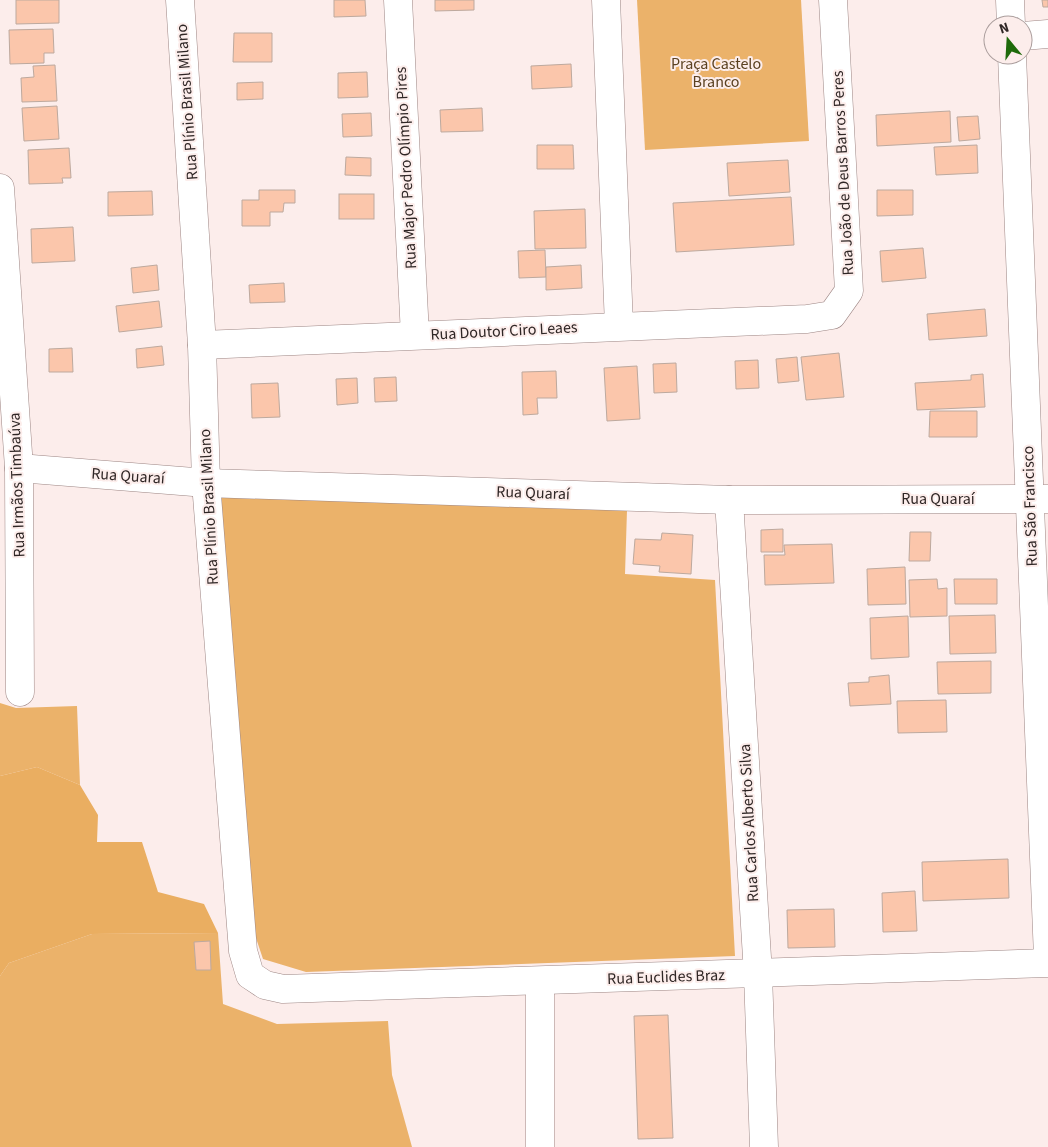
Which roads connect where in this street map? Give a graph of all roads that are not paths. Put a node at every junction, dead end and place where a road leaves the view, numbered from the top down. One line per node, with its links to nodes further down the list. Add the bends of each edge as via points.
1 (180, 0): 14 (street, Rua Plínio Brasil Milano)
2 (398, 0): 13 (street, Rua Major Pedro Olímpio Pires)
3 (606, 0): 12 (street)
4 (833, 0): 11 (street, Rua João de Deus Barros Peres, via 849,291 832,314)
5 (1010, 0): 6 (street)
6 (1011, 15)
7 (1048, 34): 8 (street)
8 (1033, 35)
9 (1013, 65): 17 (street, Rua São Francisco)
10 (0, 188): 15 (street, Rua Irmãos Timbaúva)
11 (806, 319): 12 (street, Rua Doutor Ciro Leaes)
12 (619, 326): 13 (street, Rua Doutor Ciro Leaes)
13 (415, 335): 14 (street, Rua Doutor Ciro Leaes)
14 (202, 345): 16 (street, Rua Plínio Brasil Milano)
15 (18, 468): 16 (street, Rua Quaraí); 19 (street, Rua Irmãos Timbaúva)
16 (206, 482): 18 (street, Rua Quaraí); 24 (street, Rua Plínio Brasil Milano, via 243,951 250,975 265,985)
17 (1039, 499): 18 (street, Rua Quaraí); 20 (street, Rua São Francisco)
18 (730, 500): 22 (street, Rua Carlos Alberto Silva)
19 (20, 692)
20 (1048, 957)
21 (1048, 963): 22 (street, Rua Euclides Braz)
22 (758, 974): 23 (street, Rua Euclides Braz); 26 (street, Rua Carlos Alberto Silva)
23 (540, 981): 24 (street, Rua Euclides Braz); 25 (street)
24 (284, 990)
25 (540, 1147)
26 (764, 1147)

